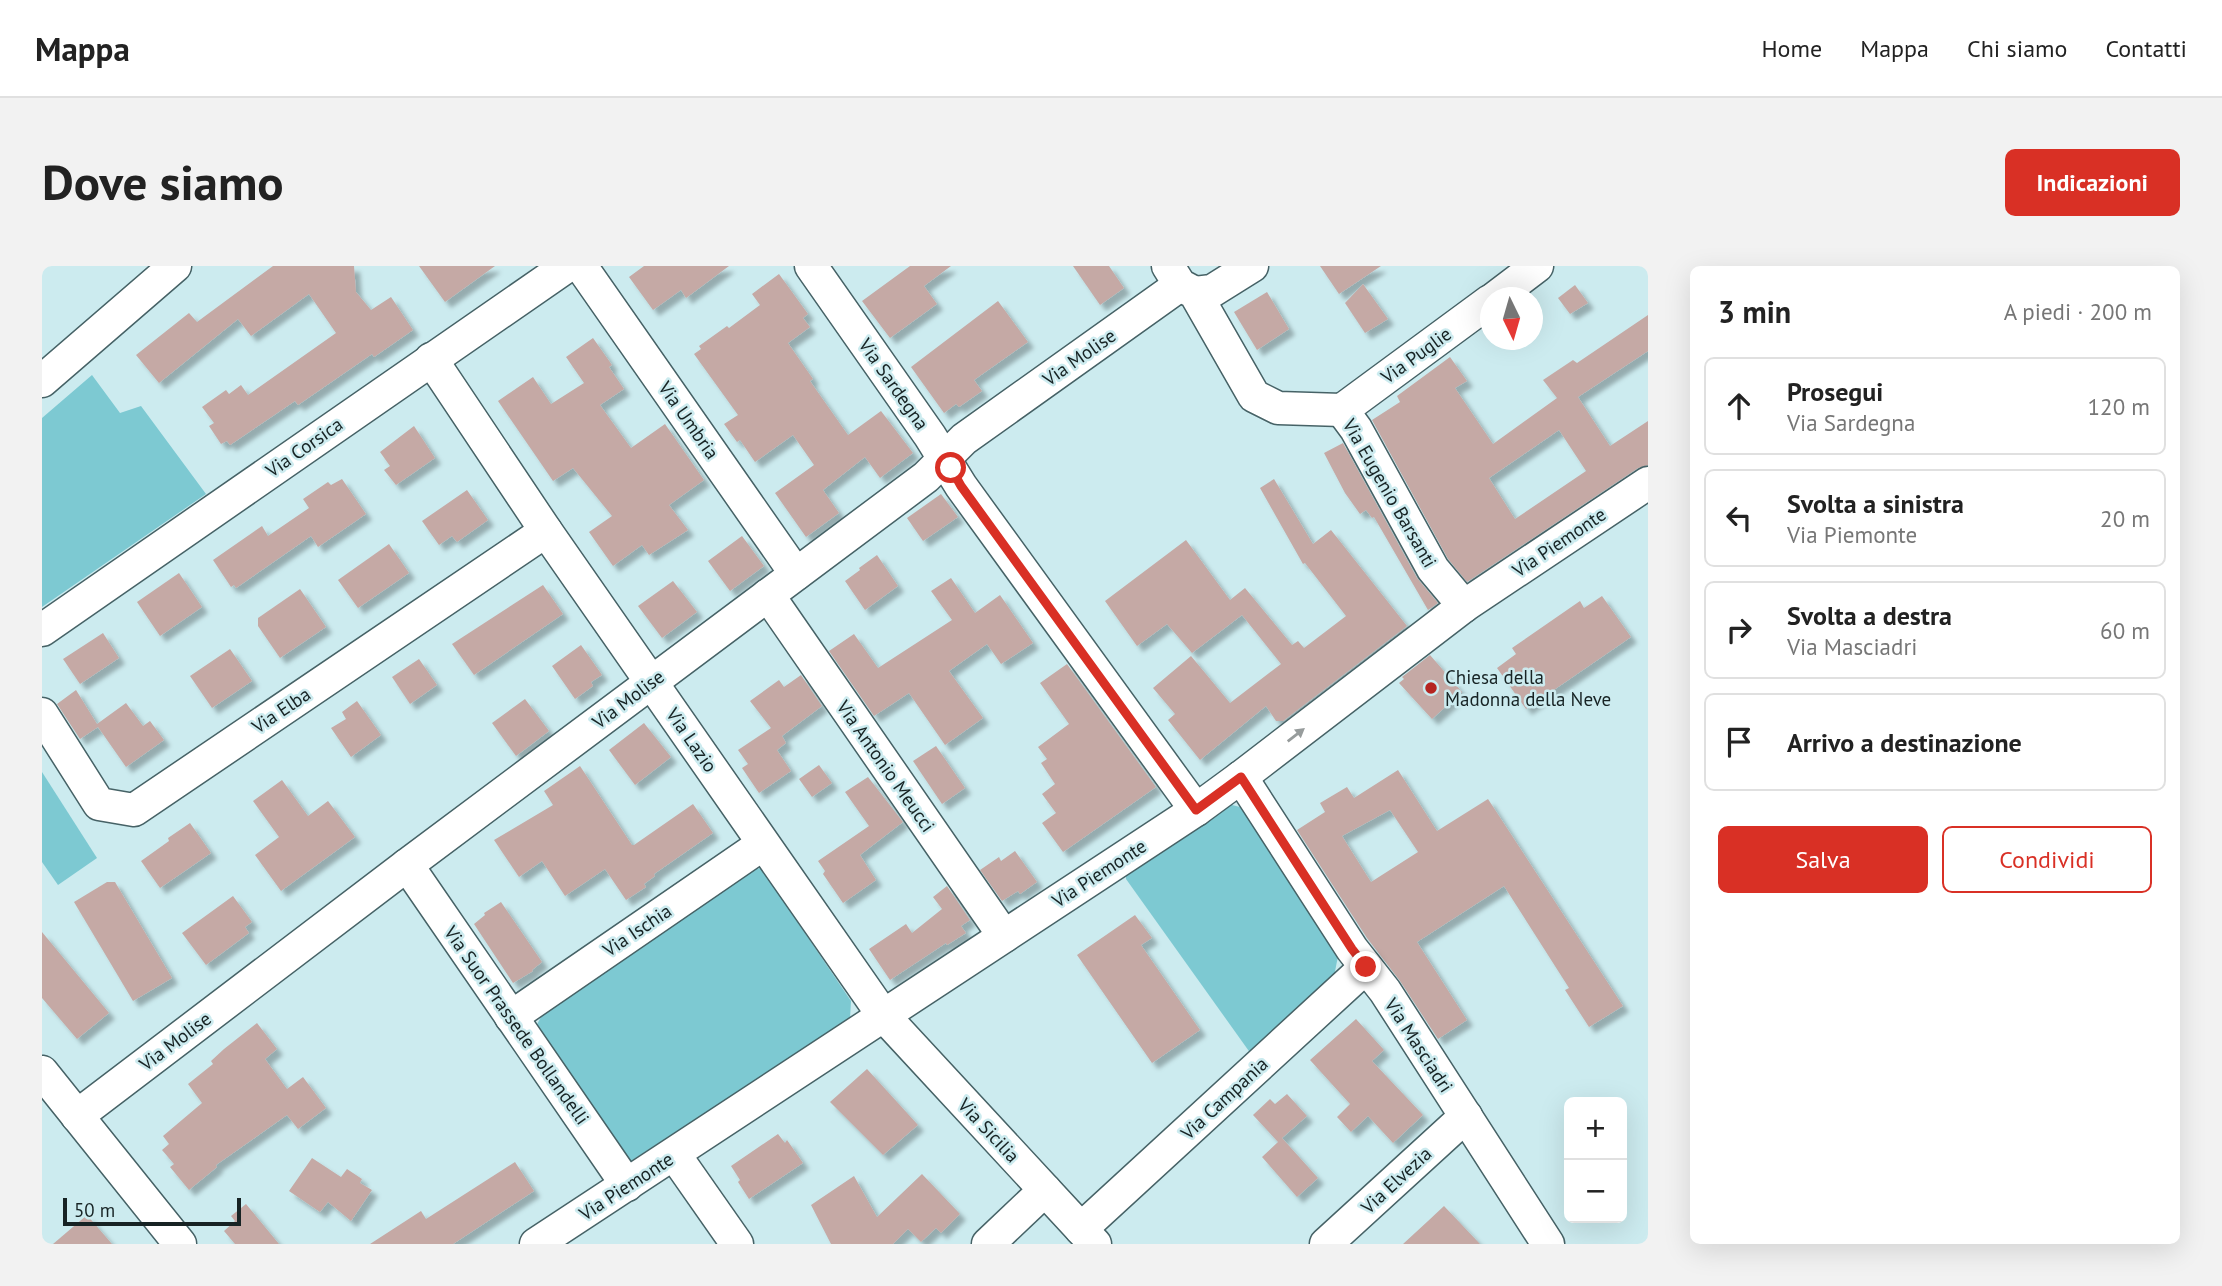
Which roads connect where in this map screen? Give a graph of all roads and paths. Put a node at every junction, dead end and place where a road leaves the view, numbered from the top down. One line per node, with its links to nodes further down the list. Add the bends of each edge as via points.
1 (175, 266): 11 (street)
2 (567, 266): 10 (street, Via Corsica)
3 (581, 266): 16 (street, Via Umbria)
4 (811, 266): 13 (street, Via Sardegna)
5 (1252, 266): 7 (street, Via Molise, via 1212,291)
6 (1537, 266): 8 (street, Via Puglie)
7 (1181, 282): 12 (street, Via Eugenio Barsanti, via 1254,396 1278,408); 13 (street, Via Molise, via 964,439)
8 (1508, 287)
9 (1480, 308): 12 (street, Via Puglie)
10 (431, 359): 15 (street, Via Lazio); 19 (street, Via Corsica)
11 (42, 382)
12 (1342, 410): 18 (street, Via Eugenio Barsanti, via 1433,569)
13 (945, 458): 16 (street, Via Molise); 23 (street, Via Sardegna)
14 (1648, 483): 18 (street, Via Piemonte)
15 (546, 531): 20 (street, Via Lazio); 21 (street, Via Elba, via 134,810 99,804)
16 (796, 574): 17 (street, Via Molise)
17 (768, 595): 20 (street, Via Molise); 26 (street, Via Antonio Meucci)
18 (1464, 606): 22 (street, Via Piemonte, one-way to 18)
19 (42, 629)
20 (651, 682): 24 (street, Via Lazio); 25 (street, Via Molise)
21 (42, 714)
22 (1241, 777): 23 (street, Via Piemonte); 27 (street, Via Masciadri)
23 (1196, 810): 26 (street, Via Piemonte)
24 (764, 844): 28 (street, Via Lazio); 29 (street, Via Ischia)
25 (407, 864): 29 (street, Via Suor Prassede Bollandelli); 31 (street, Via Molise)
26 (1004, 936): 28 (street, Via Piemonte)
27 (1366, 967): 32 (street, Via Masciadri); 36 (street, Via Campania)
28 (883, 1015): 33 (street, Via Piemonte); 35 (street, Via Sicilia)
29 (511, 1017): 34 (street, Via Suor Prassede Bollandelli)
30 (42, 1072): 31 (street)
31 (77, 1116): 37 (street)
32 (1466, 1116): 41 (street, Via Elvezia); 42 (street, Via Masciadri)
33 (674, 1154): 34 (street, Via Piemonte); 39 (street)
34 (627, 1185): 38 (street, Via Piemonte)
35 (1045, 1190): 36 (street, Via Sicilia); 40 (street)
36 (1088, 1236)
37 (180, 1244)
38 (536, 1244)
39 (737, 1244)
40 (988, 1244)
41 (1326, 1244)
42 (1548, 1244)

